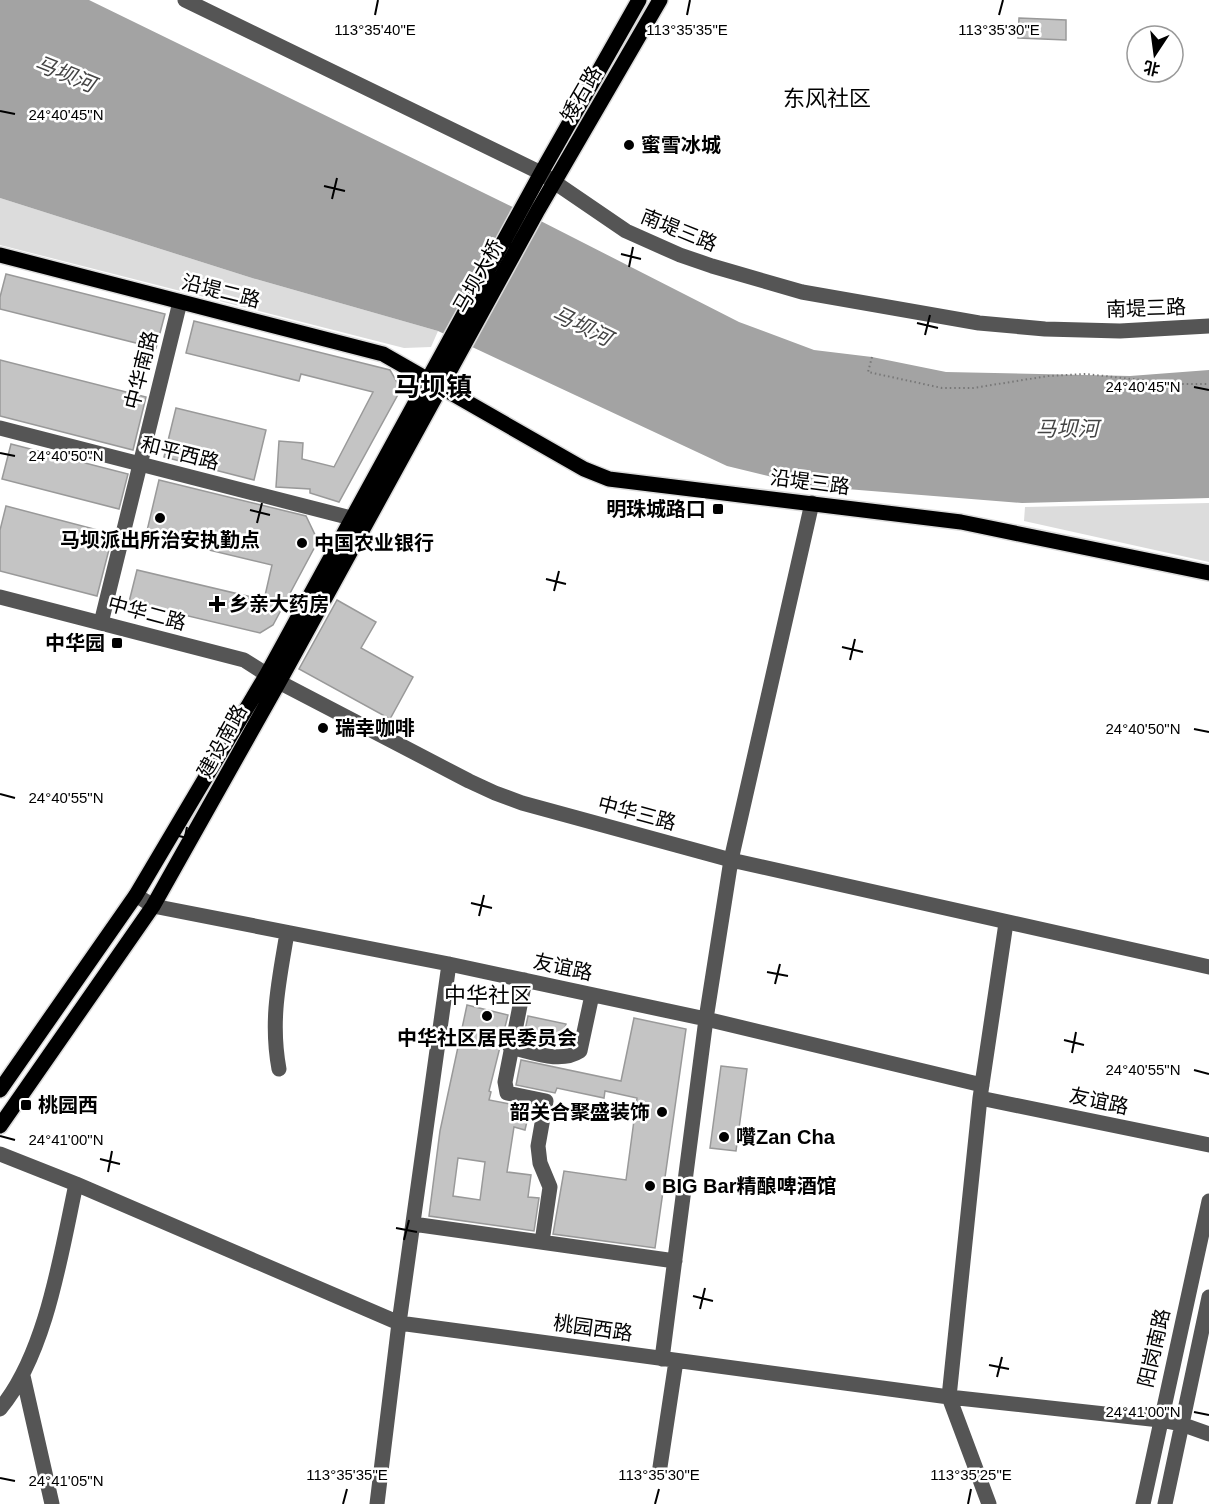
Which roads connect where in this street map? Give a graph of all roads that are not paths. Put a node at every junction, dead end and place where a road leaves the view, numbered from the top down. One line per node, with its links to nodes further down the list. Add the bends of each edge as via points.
1 (185, 0): 4 (street, 南堤三路)
2 (639, 0): 4 (main road, 矮石路)
3 (660, 0): 5 (main road, 矮石路)
4 (541, 173): 5 (street, 南堤三路); 6 (main road, 矮石路)
5 (554, 182): 6 (main road, 矮石路); 9 (street, 南堤三路, via 603,217 649,242 712,266 802,292 978,323 1034,328 1120,331)
6 (531, 207): 10 (main road, 马坝大桥)
7 (0, 255): 8 (main road, 沿堤二路)
8 (180, 302): 11 (main road, 沿堤二路, via 383,354); 13 (street, 中华南路)
9 (1209, 326)
10 (447, 359): 11 (main road, 建设南路)
11 (435, 382): 14 (main road, 沿堤三路, via 594,474 625,482); 15 (main road, 建设南路); 19 (main road, 建设南路)
12 (0, 428): 13 (street, 和平西路)
13 (140, 465): 15 (street, 和平西路); 18 (street, 中华南路)
14 (812, 503): 16 (main road, 沿堤三路, via 961,522); 20 (street)
15 (351, 518): 19 (main road, 建设南路)
16 (1209, 573)
17 (0, 597): 18 (street, 中华二路)
18 (101, 623): 19 (street, 中华二路, via 244,660)
19 (273, 678): 20 (street, 中华三路, via 495,794); 21 (main road, 建设南路); 22 (main road, 建设南路)
20 (731, 861): 23 (street, 中华三路); 29 (street)
21 (136, 895): 22 (street, 友谊路); 32 (main road, 建设南路)
22 (153, 906): 24 (street, 友谊路); 34 (main road, 建设南路)
23 (1006, 923): 26 (street, 中华三路); 33 (street)
24 (287, 933): 25 (street, 友谊路); 31 (street, via 275,1013)
25 (449, 964): 27 (street, 友谊路); 39 (street)
26 (1209, 967)
27 (525, 980): 28 (street, 友谊路); 30 (street)
28 (592, 995): 29 (street, 友谊路); 30 (street, via 580,1051 561,1058)
29 (706, 1019): 33 (street, 友谊路); 41 (street)
30 (510, 1047): 40 (street, via 507,1093 546,1101 538,1146 550,1187)
31 (279, 1069)
32 (0, 1090)
33 (981, 1092): 35 (street, 友谊路); 46 (street)
34 (0, 1126)
35 (1209, 1145)
36 (0, 1154): 37 (street, 桃园西路)
37 (76, 1184): 43 (street, 桃园西路); 45 (street, via 56,1275)
38 (1209, 1201): 48 (street, 阳岗南路)
39 (413, 1224): 40 (street); 43 (street)
40 (542, 1242): 41 (street)
41 (675, 1261): 44 (street)
42 (1209, 1297): 49 (street)
43 (399, 1323): 44 (street, 桃园西路); 53 (street)
44 (669, 1360): 46 (street, 桃园西路); 51 (street)
45 (24, 1376): 47 (street); 52 (street)
46 (949, 1397): 48 (street, 桃园西路); 54 (street)
47 (0, 1409)
48 (1160, 1420): 49 (street, 桃园西路); 55 (street, 阳岗南路)
49 (1181, 1424): 50 (street, 桃园西路); 56 (street)
50 (1209, 1434)
51 (660, 1467)
52 (52, 1504)
53 (377, 1504)
54 (989, 1504)
55 (1143, 1504)
56 (1165, 1504)

